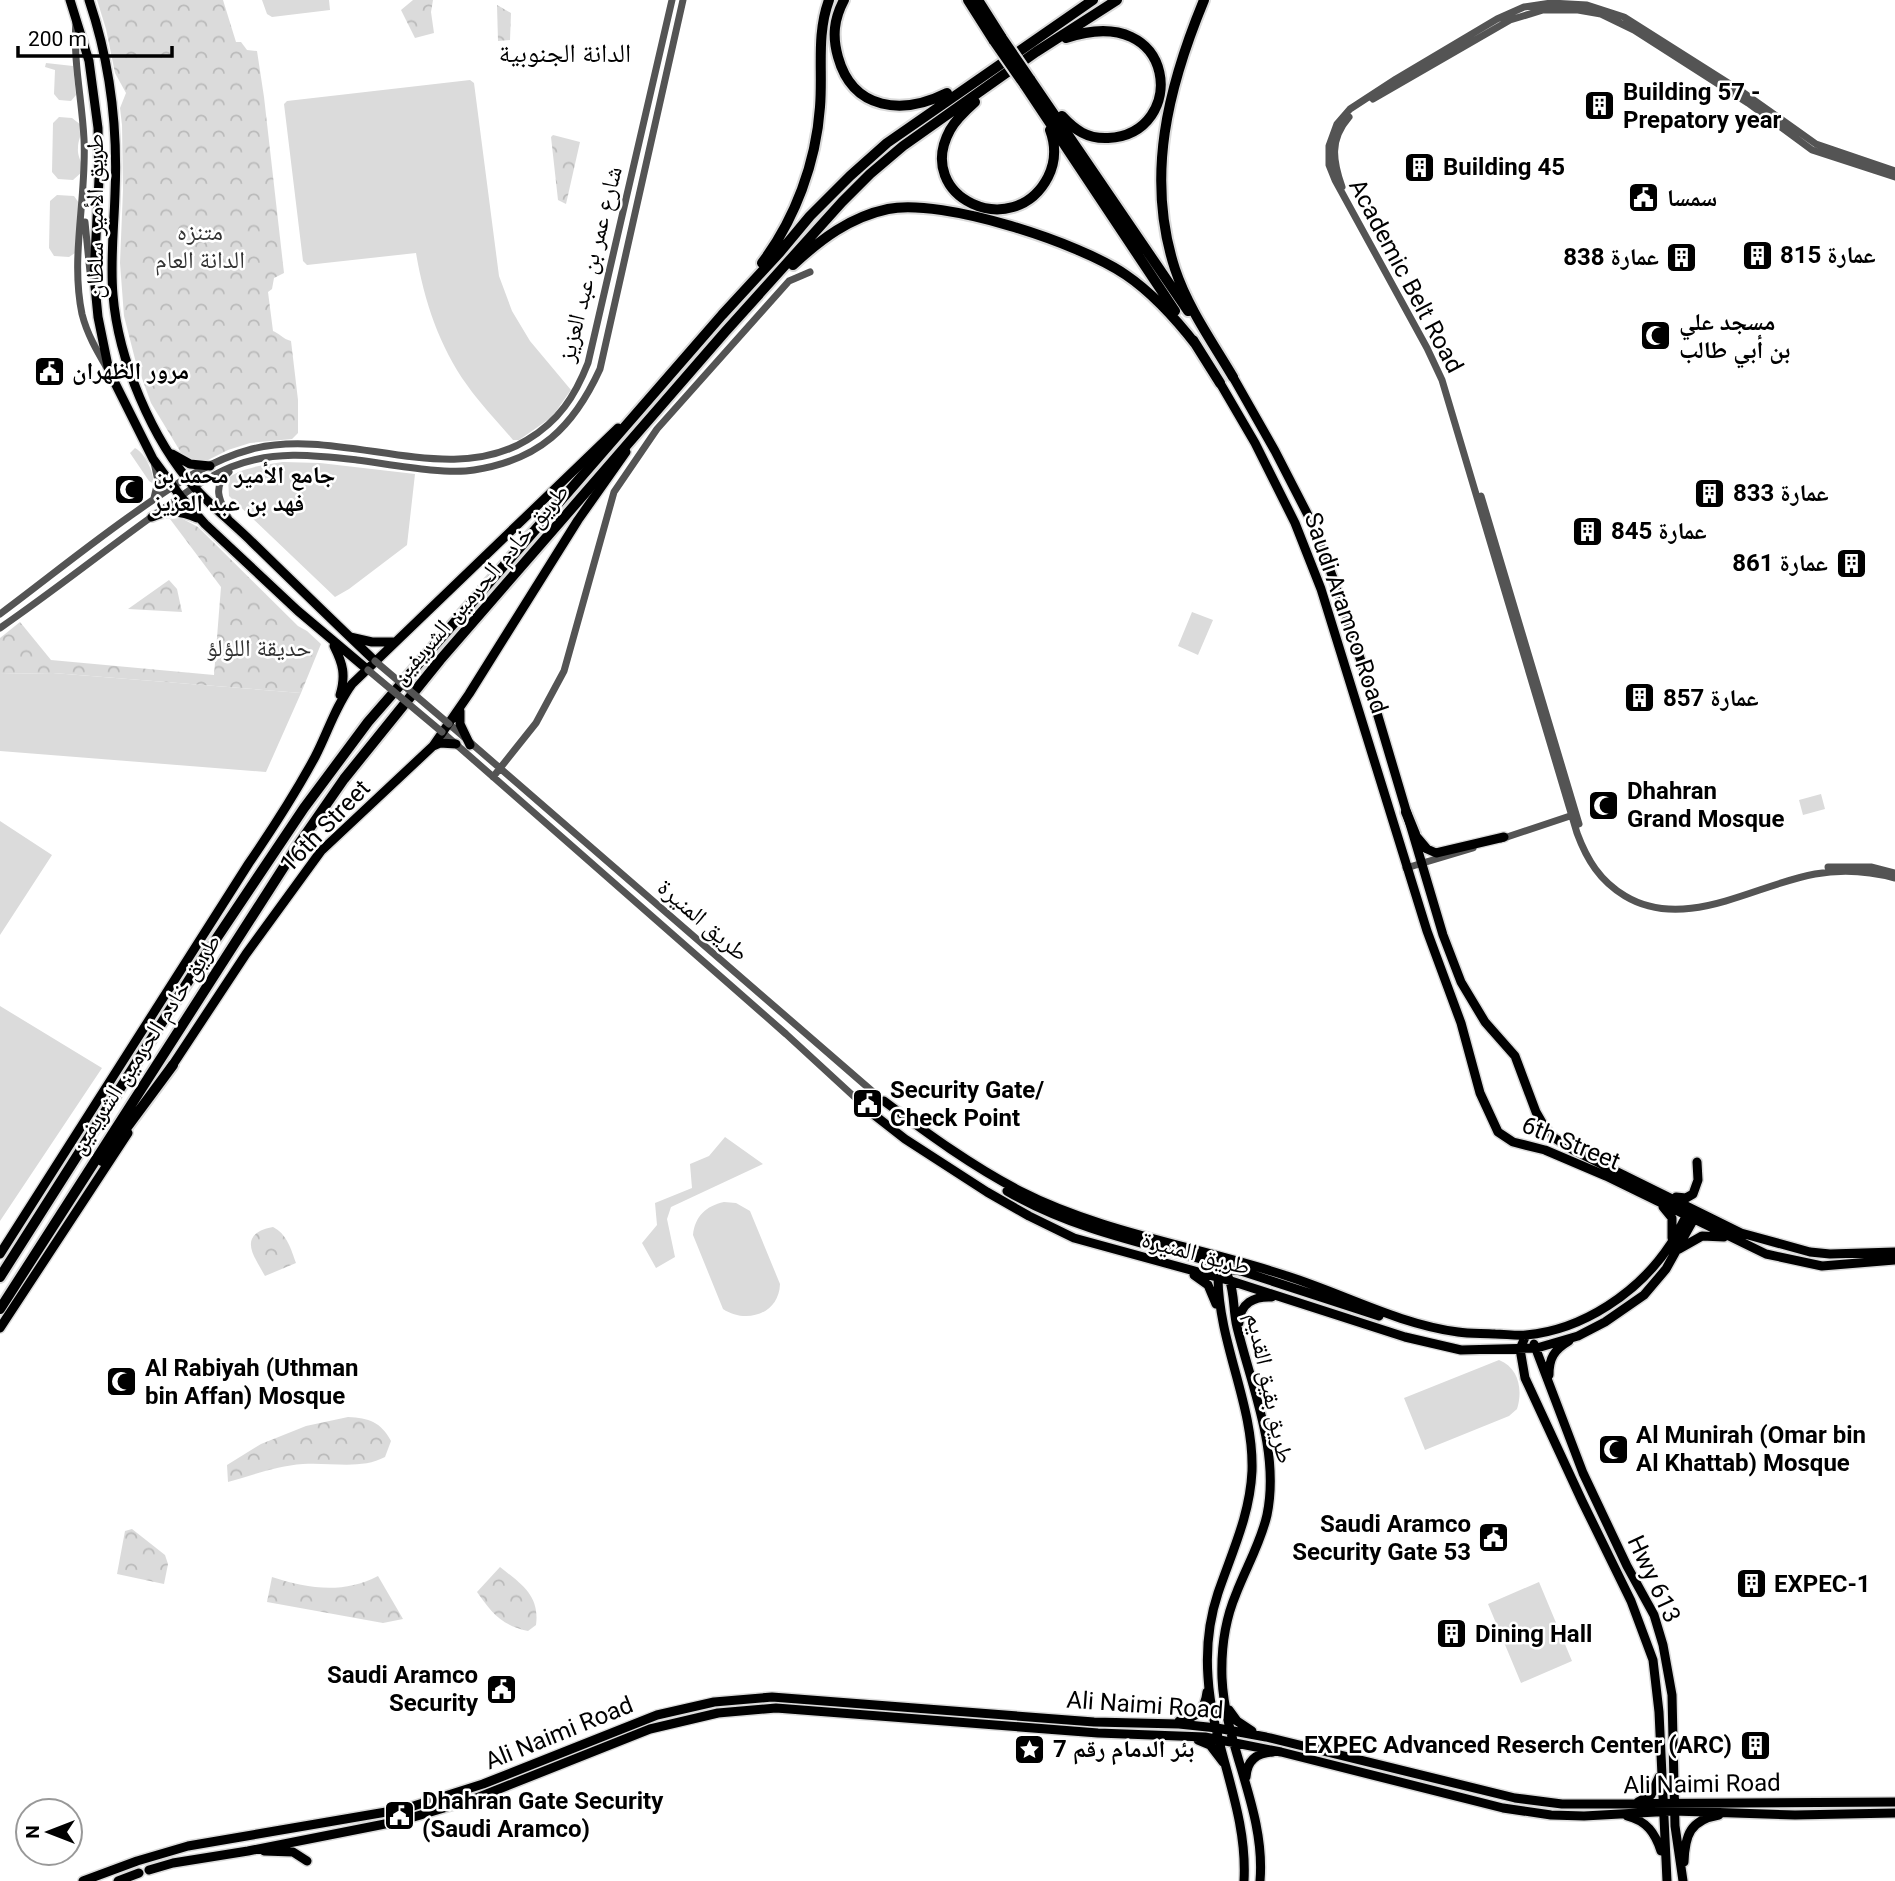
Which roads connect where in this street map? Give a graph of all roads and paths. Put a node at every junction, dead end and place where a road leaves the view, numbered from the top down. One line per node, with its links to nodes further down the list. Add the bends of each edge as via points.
1 (70, 0): 13 (main road, طريق الأمير سلطان)
2 (89, 0): 33 (main road, طريق الأمير سلطان, via 108,73 115,133 111,251 117,324 141,399)
3 (672, 0): 36 (street, شارع عمر بن عبد العزيز, via 588,363 564,410 520,444 503,453 472,459 307,443 253,449)
4 (683, 0): 35 (street, via 600,369 570,420 526,454 472,471 306,454)
5 (829, 0): 26 (highway, via 821,28 817,135 802,188 780,238)
6 (844, 0): 16 (highway, via 836,16 835,48 849,82 874,101 889,106 925,103)
7 (967, 0): 12 (highway)
8 (1079, 0): 14 (highway)
9 (1093, 0): 14 (highway, طريق خادم الحرمين الشريفين)
10 (1117, 0): 15 (highway, طريق خادم الحرمين الشريفين)
11 (1204, 0): 30 (highway, via 1171,99 1163,137 1160,193 1164,231 1176,271)
12 (980, 6): 18 (highway, bridge)
13 (76, 18): 22 (street); 24 (main road, طريق الأمير سلطان, via 89,61 98,128)
14 (1046, 32): 16 (highway, طريق خادم الحرمين الشريفين)
15 (1036, 52): 17 (highway, طريق خادم الحرمين الشريفين); 18 (highway, via 1090,30 1119,30 1136,36 1156,58 1161,94 1144,124 1131,133 1102,139 1072,127)
16 (986, 72): 26 (highway, طريق خادم الحرمين الشريفين, via 906,128 850,176)
17 (997, 80): 19 (highway, via 958,119 945,143 944,172 950,186 972,204 1003,209 1021,204 1044,184 1055,152 1047,121); 25 (highway, طريق خادم الحرمين الشريفين, via 870,174)
18 (1027, 81): 19 (highway); 30 (highway)
19 (1032, 97): 28 (highway)
20 (1895, 171): 62 (street, Academic Belt Road, via 1815,144 1636,24 1576,4 1537,4 1497,19 1361,102 1337,124 1329,146 1332,174 1442,380)
21 (1895, 177): 62 (street, Academic Belt Road, via 1812,150 1634,30 1601,14 1578,10 1543,10 1510,20 1364,104 1346,119 1334,151 1334,165 1443,370)
22 (83, 201): 24 (street); 29 (street, via 79,253 82,314)
23 (810, 272): 59 (street, via 789,281 657,429 614,492 564,671 536,723)
24 (94, 284): 29 (main road, طريق الأمير سلطان)
25 (750, 305): 28 (highway, via 825,236 847,224 889,209 933,208 1018,229 1106,262 1152,295); 32 (highway, طريق خادم الحرمين الشريفين)
26 (722, 315): 27 (highway, طريق خادم الحرمين الشريفين)
27 (696, 345): 49 (main road, via 605,441); 86 (highway, طريق خادم الحرمين الشريفين, via 368,722 304,807)
28 (1197, 346): 31 (highway)
29 (109, 371): 34 (main road, طريق الأمير سلطان)
30 (1233, 377): 61 (main road, Saudi Aramco Road, via 1311,521 1367,679)
31 (1220, 383): 66 (main road, Saudi Aramco Road, via 1295,523 1321,589)
32 (649, 421): 52 (main road, 16th Street, via 578,520); 79 (highway, طريق خادم الحرمين الشريفين, via 440,660 344,779)
33 (170, 453): 36 (main road, via 190,464); 37 (main road, طريق الأمير سلطان)
34 (153, 458): 38 (main road, طريق الأمير سلطان); 41 (street, via 158,481)
35 (245, 462): 39 (street); 44 (street, via 219,483 218,496)
36 (210, 466): 37 (street, شارع عمر بن عبد العزيز)
37 (186, 478): 38 (street, شارع عمر بن عبد العزيز); 39 (main road, طريق الأمير سلطان)
38 (173, 486): 40 (main road, طريق الأمير سلطان); 41 (street, شارع عمر بن عبد العزيز)
39 (194, 487): 40 (street); 44 (main road, طريق الأمير سلطان)
40 (181, 497): 42 (street); 43 (main road, طريق الأمير سلطان)
41 (154, 499): 45 (street, شارع عمر بن عبد العزيز)
42 (152, 517): 43 (main road, via 174,512); 46 (street)
43 (201, 520): 48 (main road, طريق الأمير سلطان)
44 (232, 523): 47 (main road, طريق الأمير سلطان)
45 (0, 614)
46 (0, 628)
47 (350, 637): 49 (main road); 50 (main road, طريق الأمير سلطان)
48 (332, 641): 51 (main road, طريق الأمير سلطان); 53 (main road, via 345,680)
49 (397, 641): 50 (main road)
50 (375, 661): 51 (main road); 54 (street, طريق الأمير سلطان, bridge)
51 (368, 670): 53 (main road); 55 (street, طريق المنيرة, bridge)
52 (469, 694): 54 (main road, 16th Street); 57 (main road, via 459,718)
53 (338, 704): 82 (main road, via 292,800)
54 (449, 724): 55 (main road, 16th Street); 57 (street, طريق الأمير سلطان)
55 (442, 732): 56 (street, طريق المنيرة); 58 (main road, 16th Street)
56 (456, 744): 58 (main road); 60 (street, طريق المنيرة)
57 (470, 744): 59 (street, طريق المنيرة)
58 (433, 746): 68 (main road, 16th Street, via 321,851)
59 (500, 769): 60 (street); 69 (street, طريق المنيرة)
60 (493, 777): 71 (street, طريق المنيرة)
61 (1406, 812): 63 (highway); 65 (main road, Saudi Aramco Road)
62 (1574, 814): 64 (street); 67 (street, Academic Belt Road, via 1582,846 1601,876 1635,902 1656,908 1694,908 1829,872)
63 (1415, 834): 64 (main road, via 1420,844 1436,853)
64 (1504, 837): 65 (street)
65 (1420, 863): 66 (street); 75 (main road, 6th Street, via 1461,982 1485,1022 1515,1056 1544,1126 1573,1150)
66 (1406, 868): 76 (main road, 6th Street, via 1461,1023 1480,1093 1498,1132)
67 (1895, 875)
68 (173, 1065): 79 (highway); 91 (main road, 16th Street)
69 (872, 1091)
70 (884, 1101): 74 (main road, طريق المنيرة)
71 (861, 1103)
72 (873, 1114): 84 (main road, طريق المنيرة, via 1029,1216 1074,1238)
73 (1697, 1162): 75 (main road, via 1693,1194 1682,1198)
74 (969, 1163): 85 (main road, طريق بقيق القديم, via 997,1185 1055,1215 1212,1262); 90 (main road, طريق المنيرة, via 1074,1214 1229,1256)
75 (1667, 1195): 77 (main road, 6th Street)
76 (1647, 1196): 77 (main road, 6th Street); 80 (main road, via 1671,1214)
77 (1693, 1213): 78 (main road, 6th Street); 80 (main road); 81 (main road, 6th Street, via 1800,1251)
78 (1738, 1240): 80 (main road, via 1702,1236); 83 (main road, 6th Street, via 1766,1254 1813,1265)
79 (40, 1245): 89 (highway, طريق خادم الحرمين الشريفين)
80 (1674, 1247): 93 (main road, طريق المنيرة, via 1592,1315); 94 (main road, via 1666,1269 1644,1295)
81 (1895, 1252)
82 (0, 1254)
83 (1895, 1260)
84 (1177, 1266): 85 (main road, طريق المنيرة); 92 (main road, via 1208,1285)
85 (1222, 1274): 87 (main road, طريق المنيرة); 90 (main road, طريق بقيق القديم, via 1241,1271 1382,1317); 92 (main road, طريق بقيق القديم)
86 (0, 1277)
87 (1230, 1281): 88 (main road, طريق المنيرة); 95 (main road, طريق بقيق القديم)
88 (1282, 1298): 95 (main road, via 1258,1297 1244,1306); 97 (main road, طريق المنيرة, via 1461,1350)
89 (0, 1309)
90 (1409, 1321): 93 (main road, طريق المنيرة, via 1458,1333)
91 (0, 1328)
92 (1224, 1333): 99 (main road, طريق بقيق القديم, via 1249,1431 1252,1469 1244,1523 1213,1614)
93 (1526, 1335): 96 (main road, Hwy 613); 97 (main road)
94 (1578, 1336): 96 (main road); 98 (main road, via 1552,1356)
95 (1240, 1339): 100 (main road, طريق بقيق القديم, via 1266,1440 1270,1487 1263,1528 1226,1625 1222,1659)
96 (1537, 1348): 97 (main road, طريق المنيرة); 98 (main road, Hwy 613)
97 (1520, 1349): 109 (main road, via 1525,1378 1643,1628 1657,1684)
98 (1549, 1380): 111 (main road, Hwy 613, via 1595,1502 1654,1615 1669,1670)
99 (1208, 1676): 101 (main road, via 1206,1702 1198,1714); 102 (main road, طريق بقيق القديم)
100 (1225, 1702): 103 (main road, طريق بقيق القديم); 105 (main road, via 1237,1721)
101 (1163, 1723): 102 (main road, Ali Naimi Road); 116 (main road, Ali Naimi Road, via 1094,1722 794,1697 733,1699 634,1723)
102 (1217, 1728): 103 (main road, Ali Naimi Road); 106 (main road, طريق بقيق القديم)
103 (1232, 1730): 105 (main road, Ali Naimi Road); 107 (main road, طريق بقيق القديم)
104 (1176, 1734): 106 (main road, Ali Naimi Road); 110 (main road, via 1210,1745); 123 (main road, Ali Naimi Road, via 1098,1733 797,1708 737,1710 650,1729)
105 (1266, 1737): 115 (main road, Ali Naimi Road, via 1516,1798 1562,1804)
106 (1220, 1739): 107 (main road, Ali Naimi Road); 110 (main road, طريق بقيق القديم)
107 (1234, 1741): 108 (main road, Ali Naimi Road); 112 (main road, طريق بقيق القديم)
108 (1281, 1752): 112 (main road, via 1254,1757 1246,1771); 121 (main road, Ali Naimi Road, via 1503,1808 1551,1815)
109 (1661, 1769): 115 (main road, via 1651,1795); 117 (main road)
110 (1230, 1779): 130 (main road, طريق بقيق القديم, via 1242,1832)
111 (1674, 1781): 113 (main road, via 1684,1795); 118 (main road, Hwy 613)
112 (1246, 1785): 131 (main road, طريق بقيق القديم, via 1259,1839)
113 (1711, 1802): 114 (main road, Ali Naimi Road); 118 (main road, Ali Naimi Road)
114 (1895, 1802)
115 (1629, 1804): 117 (main road, Ali Naimi Road)
116 (418, 1805): 119 (main road, Ali Naimi Road); 123 (main road, via 415,1811)
117 (1662, 1807): 118 (main road, Ali Naimi Road); 121 (main road, Ali Naimi Road); 127 (main road)
118 (1674, 1807): 120 (main road, Ali Naimi Road); 133 (main road, Hwy 613)
119 (404, 1809)
120 (1740, 1812): 122 (main road, Ali Naimi Road); 133 (main road, via 1711,1817 1692,1828 1685,1841)
121 (1615, 1813): 127 (main road, via 1652,1830)
122 (1895, 1813)
123 (421, 1815): 124 (main road, Ali Naimi Road)
124 (407, 1819)
125 (248, 1851): 126 (main road, via 298,1853); 128 (main road, via 391,1823 390,1817 388,1812 188,1846); 129 (main road, via 173,1863)
126 (307, 1861)
127 (1665, 1867): 132 (main road)
128 (83, 1881)
129 (118, 1881)
130 (1244, 1881)
131 (1260, 1881)
132 (1667, 1881)
133 (1683, 1881)

